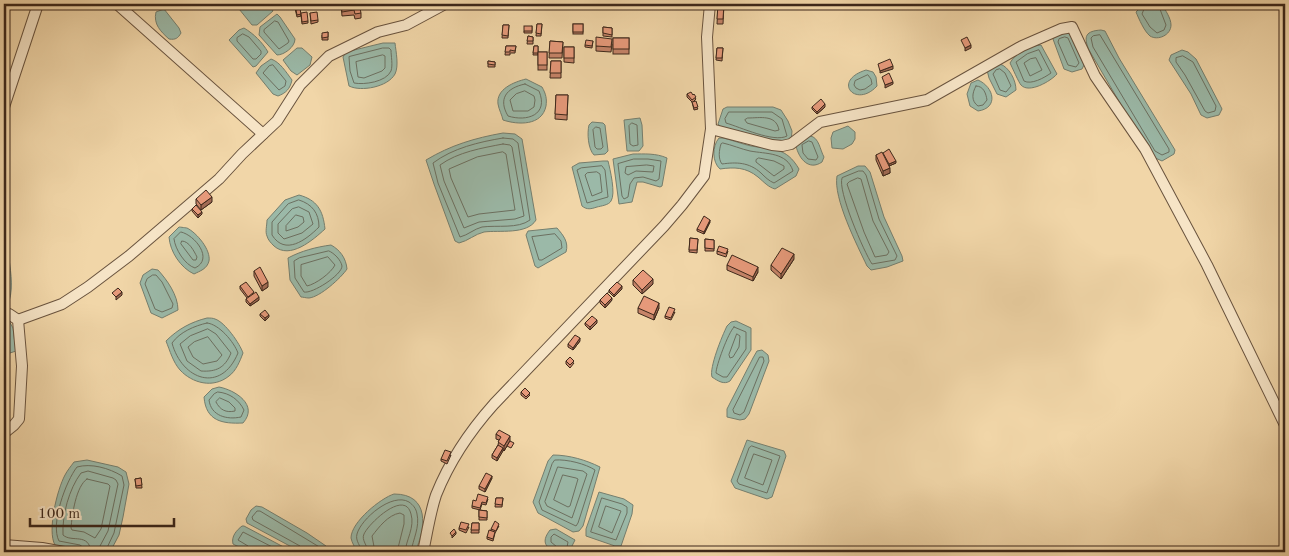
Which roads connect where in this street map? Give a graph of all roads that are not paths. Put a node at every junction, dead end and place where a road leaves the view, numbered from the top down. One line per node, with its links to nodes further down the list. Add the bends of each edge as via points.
1 (38, 4): 5 (street)
2 (116, 4): 7 (street)
3 (445, 4): 7 (street, via 406,25 378,32 329,56 300,85 277,121)
4 (710, 4): 6 (street)
5 (4, 107)
6 (711, 129): 10 (street, via 772,145 791,144 820,122 928,100 1022,46 1072,27 1095,76 1145,149 1208,265); 14 (street, via 704,176 694,190 664,226 470,431 436,497)
7 (263, 134): 9 (street, via 178,215 88,287 62,304)
8 (4, 314): 9 (street)
9 (18, 320): 11 (street, via 22,366 19,419)
10 (1285, 425)
11 (4, 433)
12 (4, 544): 13 (street)
13 (64, 552)
14 (423, 552)

